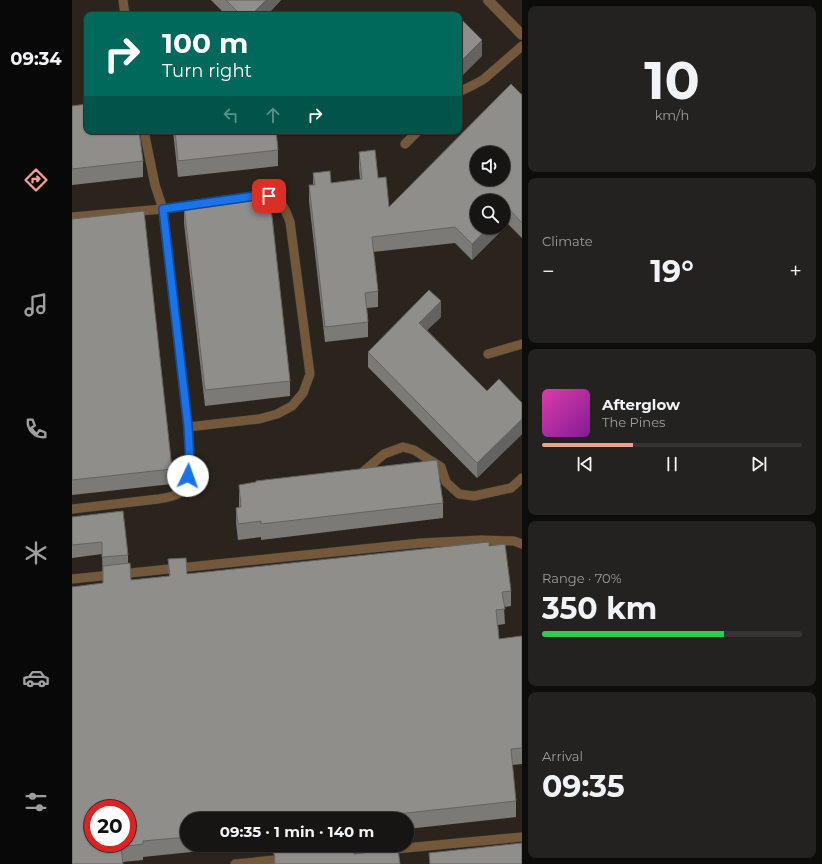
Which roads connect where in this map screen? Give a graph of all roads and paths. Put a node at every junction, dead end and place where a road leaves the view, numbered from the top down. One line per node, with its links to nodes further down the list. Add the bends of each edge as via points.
1 (123, 0): 3 (lane)
2 (488, 0): 4 (street)
3 (125, 12)
4 (522, 35)
5 (522, 46): 6 (lane, via 484,79)
6 (462, 90)
7 (145, 134): 10 (lane, via 154,186)
8 (415, 134): 9 (lane)
9 (405, 144)
10 (163, 209): 11 (lane); 14 (lane); 14 (lane, via 255,196 277,199 290,222 310,374 303,393 292,406 277,414 259,419)
11 (72, 217)
12 (522, 344): 13 (lane)
13 (488, 354)
14 (188, 426): 17 (lane, via 190,463 185,486 180,492 171,497)
15 (364, 471): 16 (lane, via 384,454 403,447 414,450 441,467 446,482 459,494 474,496 511,488)
16 (522, 478)
17 (72, 509)
18 (522, 544): 19 (lane, via 481,540 421,543)
19 (72, 579)
20 (522, 837): 21 (lane)
21 (336, 854)
22 (297, 858): 23 (lane)
23 (235, 864)

